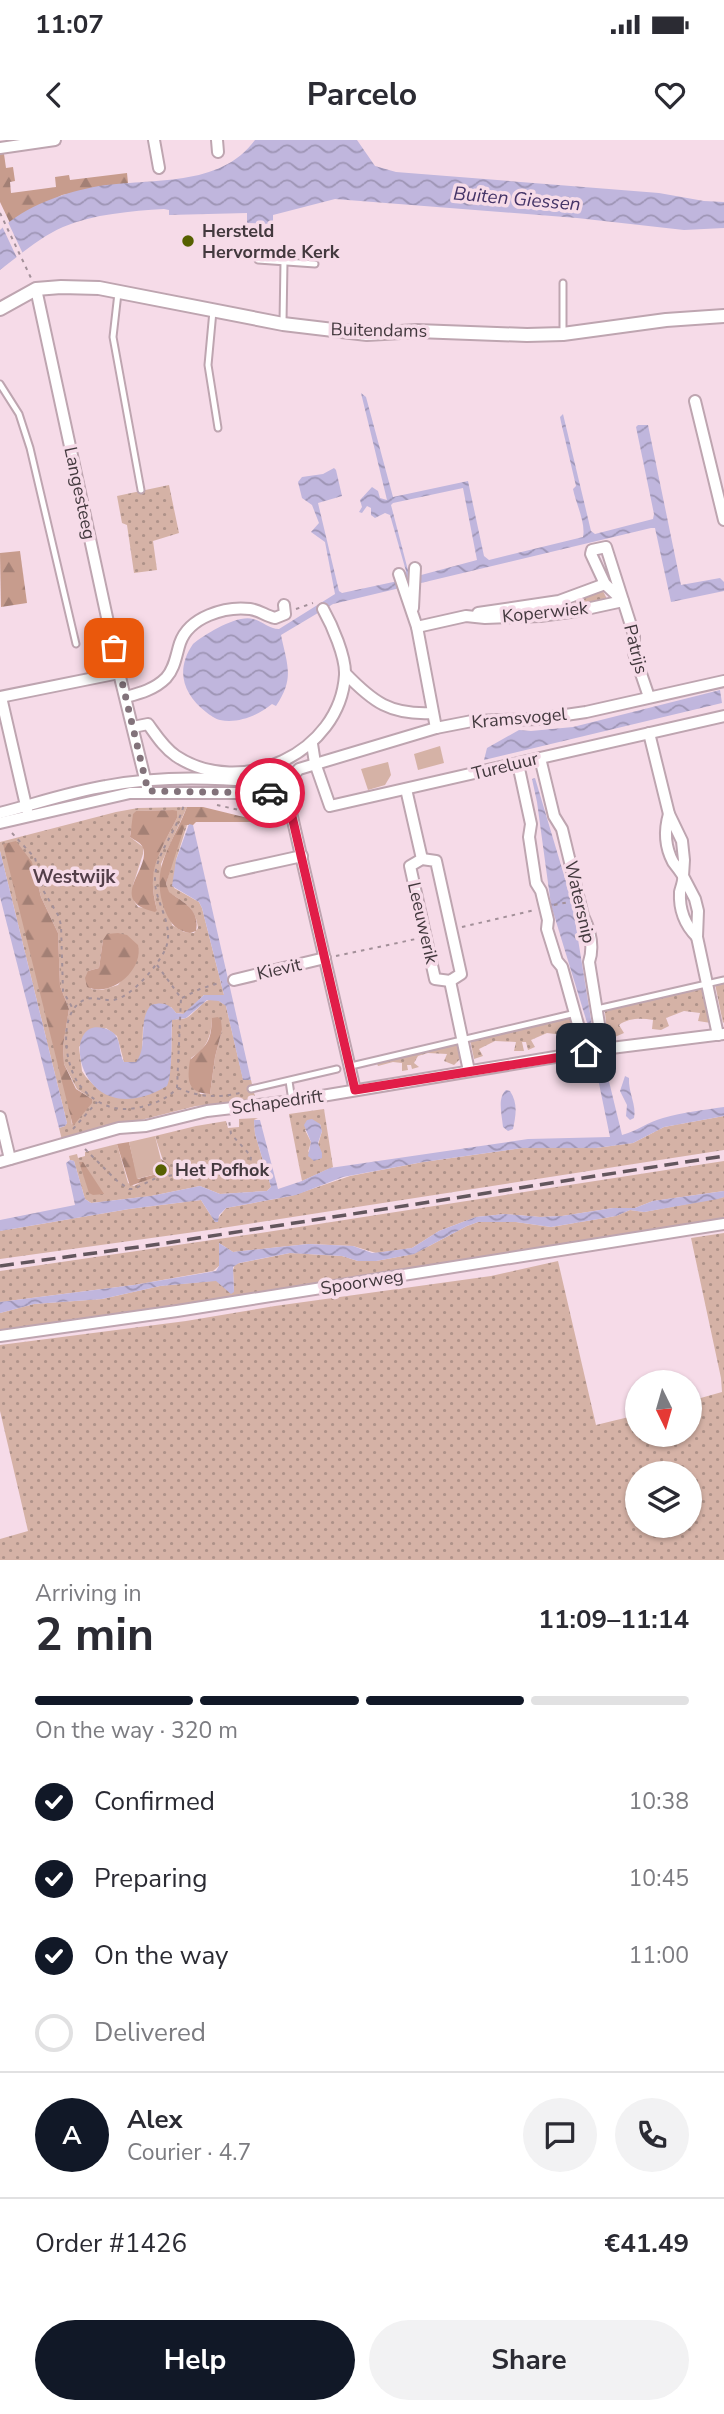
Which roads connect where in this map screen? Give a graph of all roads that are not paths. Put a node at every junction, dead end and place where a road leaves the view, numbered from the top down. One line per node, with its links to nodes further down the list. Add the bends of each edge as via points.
1 (55, 140): 3 (street)
2 (154, 140): 4 (street)
3 (0, 148)
4 (159, 168)
5 (258, 260): 6 (lane)
6 (284, 262): 7 (lane); 14 (lane)
7 (315, 264)
8 (563, 283): 15 (lane)
9 (34, 284): 10 (street, Buitendams); 11 (street, Buitendams); 29 (street, Langesteeg)
10 (118, 293): 12 (street, Buitendams); 19 (lane, via 113,337)
11 (0, 309)
12 (213, 312): 14 (street, Buitendams); 18 (lane, via 208,365)
13 (724, 316): 15 (street, Buitendams)
14 (283, 324): 15 (street, Buitendams, via 367,334)
15 (563, 334)
16 (0, 384): 28 (lane, via 19,414 30,448)
17 (695, 401): 20 (street)
18 (218, 428)
19 (141, 490)
20 (724, 520)
21 (408, 578): 27 (street)
22 (605, 584): 23 (street, Patrijs); 23 (street, Patrijs, via 591,554 606,547); 26 (street, Koperwiek, via 559,601)
23 (623, 601): 26 (street, Koperwiek, via 540,616); 34 (street, Patrijs)
24 (321, 606): 30 (street, via 338,641)
25 (284, 610): 33 (street, via 275,618 240,608 199,618 181,639 167,677 149,690)
26 (466, 616): 27 (street, Koperwiek)
27 (417, 627): 35 (street)
28 (76, 644)
29 (119, 673): 32 (street); 33 (street, Langesteeg)
30 (345, 673): 35 (street, via 386,708); 40 (street, via 334,718)
31 (724, 681): 34 (street, Kramsvogel)
32 (1, 697): 47 (street)
33 (126, 697): 37 (street, Langesteeg)
34 (649, 697): 38 (street, Kramsvogel, via 538,719 472,721)
35 (432, 713): 38 (street)
36 (724, 716): 39 (street, Tureluur)
37 (133, 727): 40 (street, via 148,724 176,756 214,772 278,764); 44 (street, Langesteeg)
38 (436, 728): 42 (street, Kramsvogel)
39 (649, 733): 41 (street, Tureluur); 53 (street, via 669,814 684,850)
40 (312, 744): 42 (street)
41 (540, 758): 43 (street, Tureluur); 60 (street, Watersnip, via 588,925)
42 (315, 763): 45 (street, Tureluur, via 330,806); 46 (street, Kramsvogel, via 299,769)
43 (518, 764): 45 (street, Tureluur); 61 (street, Watersnip, via 531,824 536,883 548,907 547,929)
44 (147, 786): 46 (street, via 243,780 268,783); 47 (street, via 104,786)
45 (406, 789): 51 (street, Leeuwerik)
46 (276, 793): 50 (street, Kievit, via 291,812)
47 (27, 811): 48 (street); 49 (street)
48 (0, 813)
49 (0, 823)
50 (302, 856): 52 (street); 55 (street, Kievit)
51 (422, 859): 58 (street, Leeuwerik, via 436,861 461,974); 58 (street, Leeuwerik, via 410,866 435,979)
52 (230, 872)
53 (683, 876): 54 (street, via 698,911); 54 (street, via 682,915)
54 (697, 937): 59 (street)
55 (325, 958): 56 (street, Kievit); 66 (street, Kievit)
56 (234, 980)
57 (724, 980): 59 (lane)
58 (450, 981): 63 (street, Leeuwerik)
59 (707, 984): 60 (lane); 62 (street)
60 (597, 1009): 64 (street, Watersnip)
61 (576, 1013): 63 (lane); 65 (street, Watersnip)
62 (721, 1035): 64 (street, Schapedrift)
63 (462, 1040): 66 (lane); 68 (street, Leeuwerik)
64 (603, 1049): 65 (street, Schapedrift)
65 (586, 1053): 68 (street, Schapedrift)
66 (350, 1066): 71 (street, Kievit)
67 (337, 1069): 69 (lane, Schapedrift)
68 (469, 1072): 71 (street, Schapedrift)
69 (289, 1081): 70 (lane, Schapedrift); 72 (lane)
70 (251, 1089)
71 (355, 1090): 72 (street, Schapedrift)
72 (292, 1101): 74 (street, Schapedrift, via 186,1114 146,1126 73,1136)
73 (0, 1117): 74 (street)
74 (5, 1161)
75 (724, 1224): 76 (street, Spoorweg)
76 (0, 1336)

